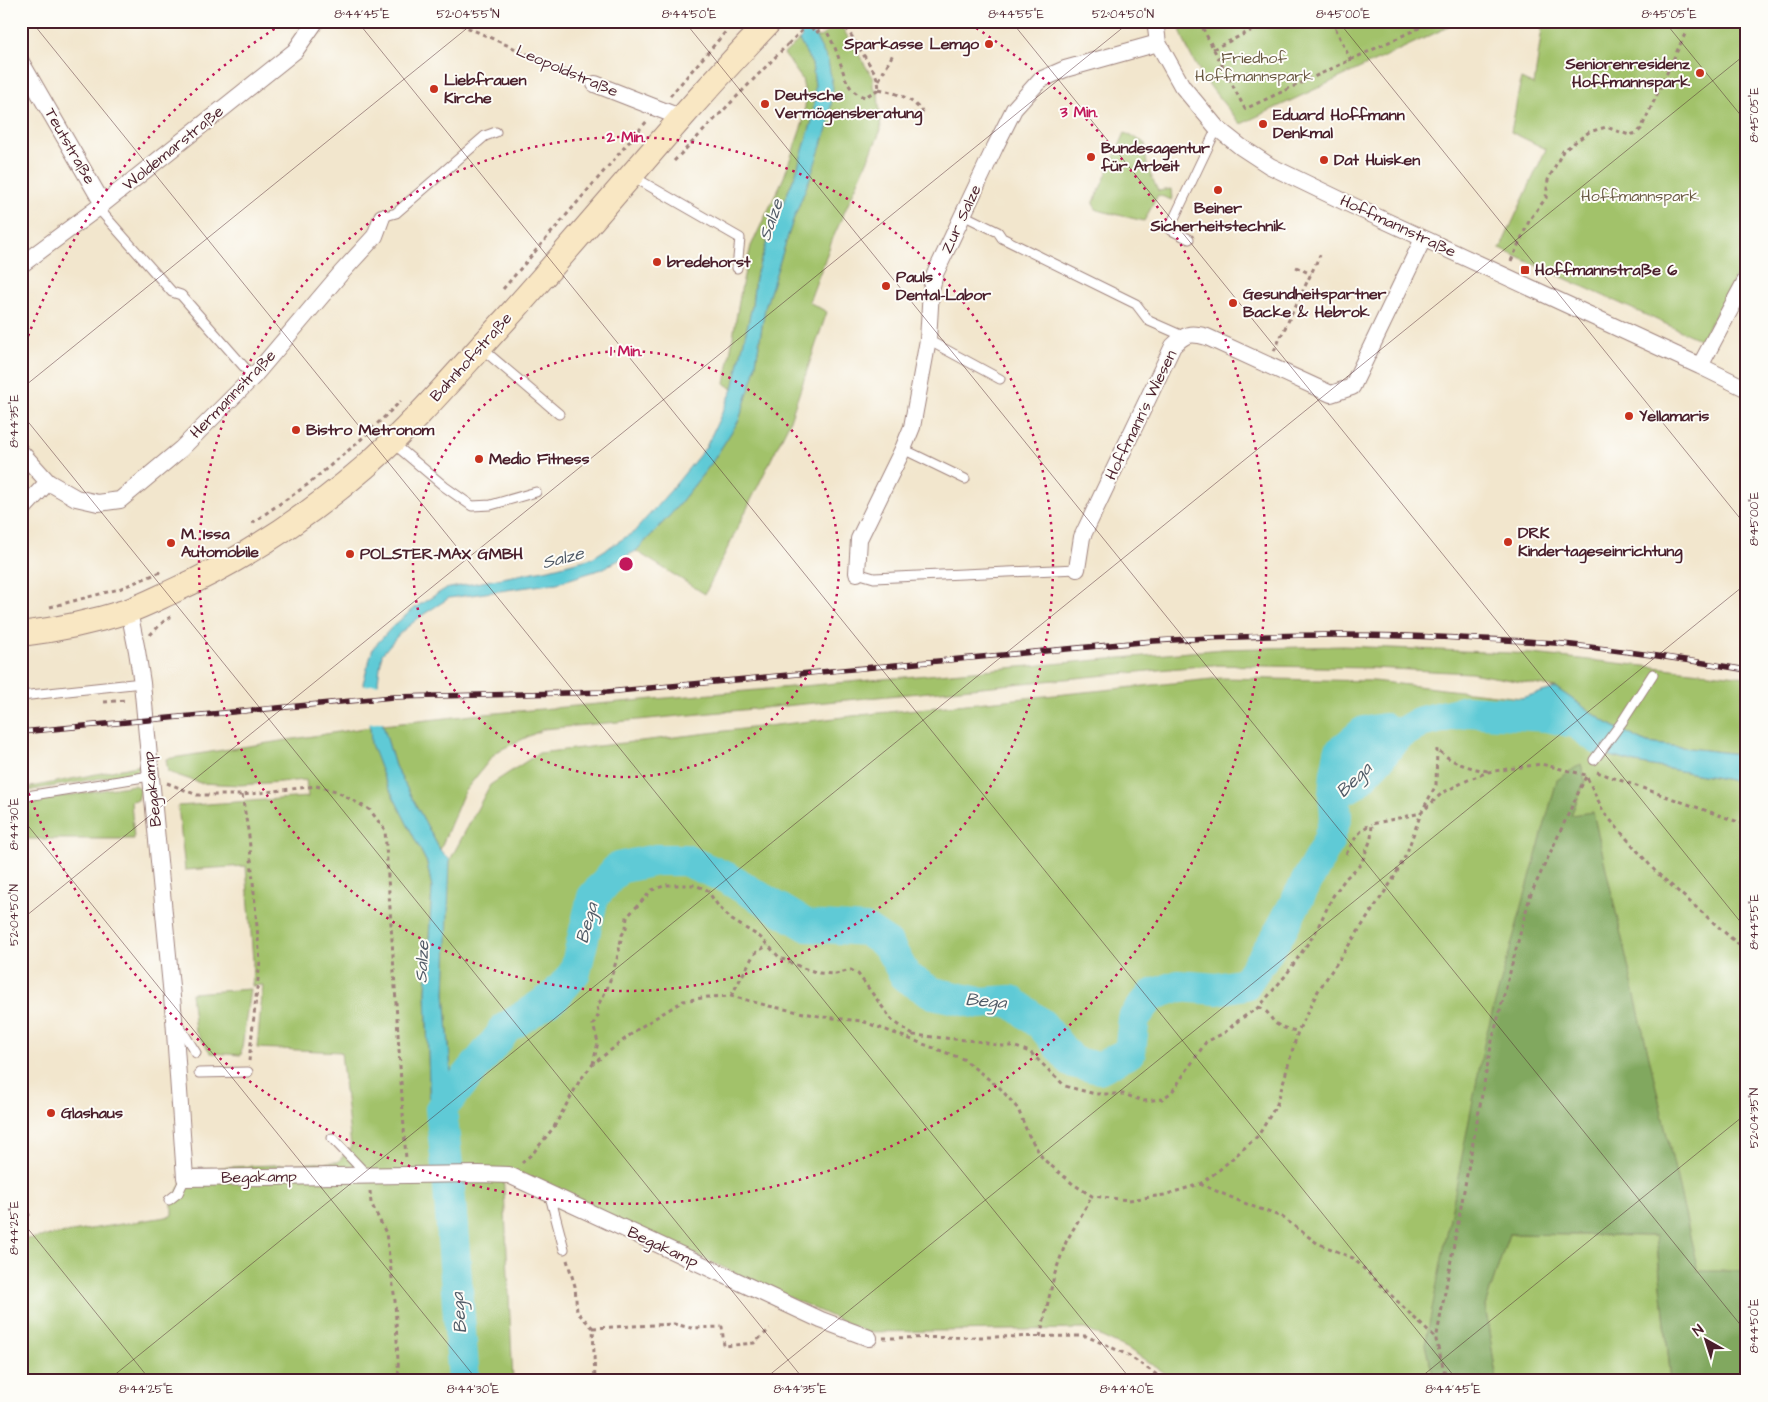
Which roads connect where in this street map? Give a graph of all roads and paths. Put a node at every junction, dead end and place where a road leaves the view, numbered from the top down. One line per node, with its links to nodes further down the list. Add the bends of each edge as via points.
1 (316, 21): 31 (street, Woldemarstraße, via 295,51)
2 (453, 21): 23 (path, Leopoldstraße)
3 (735, 21): 25 (path)
4 (770, 21): 27 (main road, Bahnhofstraße)
5 (806, 21): 14 (path, via 816,33)
6 (812, 21): 16 (path, bridge)
7 (830, 21): 14 (path)
8 (842, 21): 22 (path)
9 (1155, 21): 17 (street, Hoffmannstraße)
10 (1199, 21): 18 (path)
11 (1271, 21): 18 (path)
12 (1332, 21): 20 (path)
13 (1434, 21): 20 (path)
14 (824, 26): 24 (path, via 848,84 856,94 865,97)
15 (1686, 34): 41 (path, via 1637,131 1628,135 1606,127 1589,132 1563,151 1548,180 1546,198 1530,219)
16 (788, 44)
17 (1158, 44): 28 (street, Hoffmannstraße, via 1182,86); 32 (street, Zur Salze, via 1065,68 1040,80 1014,109)
18 (1213, 49): 20 (path, via 1246,109)
19 (893, 54): 22 (path)
20 (1351, 60)
21 (21, 62): 31 (street, Teutstraße)
22 (878, 81): 24 (path)
23 (595, 84): 25 (street, Leopoldstraße)
24 (879, 89): 26 (path, via 914,102)
25 (658, 109): 27 (street, Leopoldstraße); 43 (path)
26 (924, 114)
27 (682, 118): 30 (main road, Bahnhofstraße)
28 (1217, 128): 34 (lane, via 1170,229); 35 (street, Hoffmannstraße, via 1240,148 1270,166)
29 (496, 132): 33 (lane, via 483,138 396,212)
30 (632, 175): 39 (lane, via 740,238); 46 (main road, Bahnhofstraße)
31 (100, 206): 37 (street, Woldemarstraße); 49 (lane, via 172,292 181,295)
32 (963, 215): 44 (lane, via 998,232 1002,238 1136,304 1149,321); 45 (street, Zur Salze, via 935,274)
33 (382, 218): 49 (street, Hermannstraße, via 375,236)
34 (1189, 238)
35 (1423, 239): 41 (street, Hoffmannstraße); 47 (street, Hoffmann's Wiesen, via 1352,387 1331,394)
36 (1320, 255): 40 (path)
37 (21, 265)
38 (1296, 267): 40 (path)
39 (738, 268)
40 (1311, 274): 47 (path)
41 (1504, 275): 48 (street, Hoffmannstraße)
42 (1747, 278): 48 (street)
43 (498, 294)
44 (1183, 336): 47 (street, Hoffmann's Wiesen, via 1196,334 1207,337); 63 (street, Hoffmann's Wiesen, via 1173,346 1082,537)
45 (928, 340): 50 (lane); 55 (street, Zur Salze, via 912,427)
46 (480, 347): 53 (lane); 54 (main road, Bahnhofstraße)
47 (1267, 364)
48 (1700, 366): 51 (street, Hoffmannstraße)
49 (253, 376): 58 (street, Hermannstraße, via 181,449 120,500 98,503 76,498)
50 (1000, 379)
51 (1747, 390)
52 (402, 400): 61 (path, via 307,485)
53 (559, 414)
54 (391, 442): 59 (lane, via 472,506 491,505); 66 (main road, Bahnhofstraße, via 312,510 260,546 200,580)
55 (903, 449): 57 (lane); 64 (street, Zur Salze, via 859,539)
56 (21, 452): 58 (street, Hermannstraße)
57 (965, 479)
58 (48, 482): 60 (street)
59 (536, 492)
60 (21, 511)
61 (250, 524)
62 (168, 569): 65 (path, via 119,589)
63 (1077, 569): 64 (lane, via 874,578)
64 (857, 573)
65 (43, 609)
66 (129, 611): 67 (main road, Bahnhofstraße); 69 (street, Begakamp)
67 (21, 634)
68 (1653, 674): 71 (lane)
69 (142, 683): 70 (lane); 74 (street, Begakamp)
70 (21, 696)
71 (1594, 760)
72 (1488, 772): 73 (path, via 1541,764); 77 (path, via 1442,793); 77 (path, via 1447,759 1438,748 1436,784)
73 (1586, 775): 79 (path, via 1589,770); 82 (path, via 1604,813 1649,865); 109 (path, via 1530,896 1501,1005)
74 (150, 776): 75 (path, via 197,795); 76 (lane); 85 (street, Begakamp)
75 (242, 795): 91 (path, via 260,962); 97 (path, via 316,786 336,791 370,810 385,830)
76 (21, 797)
77 (1421, 813): 78 (path); 86 (path, via 1406,855 1392,881 1318,991)
78 (1372, 824): 80 (path, via 1364,827); 84 (path, via 1371,839 1361,864 1333,896 1315,933)
79 (1747, 825)
80 (1346, 854)
81 (768, 945): 83 (path, via 754,954); 87 (path, via 780,958 803,968 819,973 836,974 851,970 858,974 892,1020); 90 (path, via 732,920 708,890 695,885 667,885 652,890 626,917 618,959 596,1007 599,1014 593,1025 598,1042)
82 (1747, 952)
83 (731, 996): 88 (path, via 824,1017 862,1021); 90 (path, via 708,996 683,1002 639,1028)
84 (1259, 1008): 86 (path, via 1267,1011 1276,1024); 87 (path, via 1206,1042 1172,1092 1162,1099 1144,1101 1123,1094 1095,1094 1065,1086 1030,1052 1013,1046)
85 (174, 1018): 89 (lane); 98 (street, Begakamp)
86 (1298, 1030): 99 (path, via 1277,1104 1258,1136)
87 (913, 1035): 88 (path)
88 (914, 1040): 101 (path, via 963,1059 1000,1088 1018,1109 1043,1159)
89 (196, 1053)
90 (593, 1064): 95 (path, via 580,1080 554,1127 534,1152)
91 (248, 1072): 92 (lane)
92 (199, 1073)
93 (332, 1138): 96 (lane)
94 (21, 1174): 103 (path)
95 (509, 1175): 97 (street, Begakamp); 100 (street, Begakamp)
96 (368, 1176): 97 (street, Begakamp); 98 (street, Begakamp); 110 (path, via 371,1203 386,1233 395,1301)
97 (413, 1176)
98 (184, 1178): 102 (lane, via 178,1193)
99 (1200, 1184): 101 (path, via 1164,1195 1129,1200); 109 (path, via 1282,1217 1317,1243 1353,1258)
100 (550, 1196): 104 (lane); 108 (street, Begakamp, via 821,1320)
101 (1092, 1196): 107 (path, via 1066,1242 1054,1276)
102 (169, 1200)
103 (29, 1216)
104 (564, 1249): 105 (path, via 575,1286 577,1312)
105 (593, 1328): 106 (path, via 674,1324 691,1328 722,1327 724,1346 754,1343); 111 (path)
106 (770, 1330)
107 (1040, 1337): 108 (path); 112 (path, via 1086,1336 1128,1355)
108 (869, 1338)
109 (1436, 1340): 113 (path)
110 (399, 1381)
111 (595, 1381)
112 (1166, 1381)
113 (1447, 1381)

